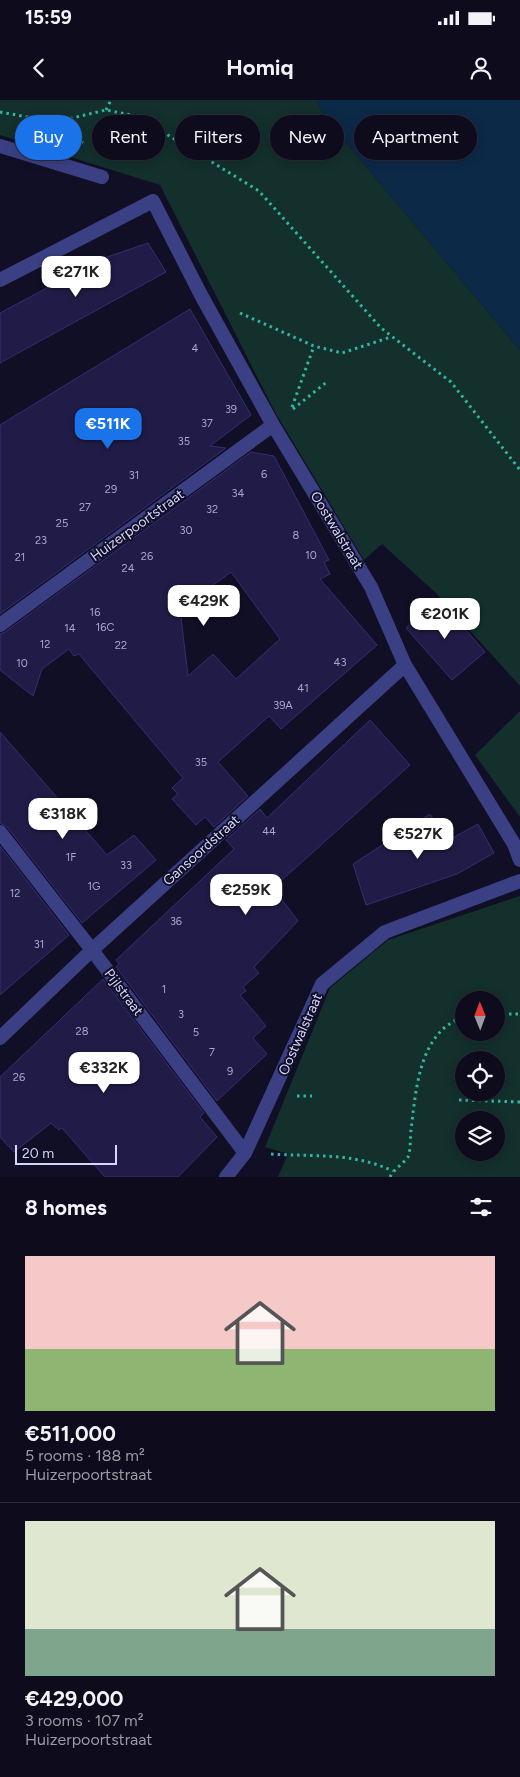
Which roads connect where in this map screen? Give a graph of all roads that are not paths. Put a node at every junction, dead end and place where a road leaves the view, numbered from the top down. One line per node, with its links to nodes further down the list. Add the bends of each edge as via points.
1 (0, 146): 2 (street)
2 (102, 176)
3 (0, 280): 4 (street, Oostwalstraat, via 153,201)
4 (273, 425): 5 (street, Huizerpoortstraat); 6 (street, Oostwalstraat, via 371,587)
5 (0, 625)
6 (405, 665): 8 (street, Oostwalstraat, via 514,844); 10 (street, Gansoordstraat)
7 (0, 832): 10 (street, Pijlstraat)
8 (520, 860)
9 (520, 880): 12 (street, Oostwalstraat, via 385,932 322,984)
10 (92, 950): 11 (street, Gansoordstraat); 12 (street, Pijlstraat)
11 (0, 1038)
12 (245, 1153): 13 (street, Oostwalstraat)
13 (226, 1177)

